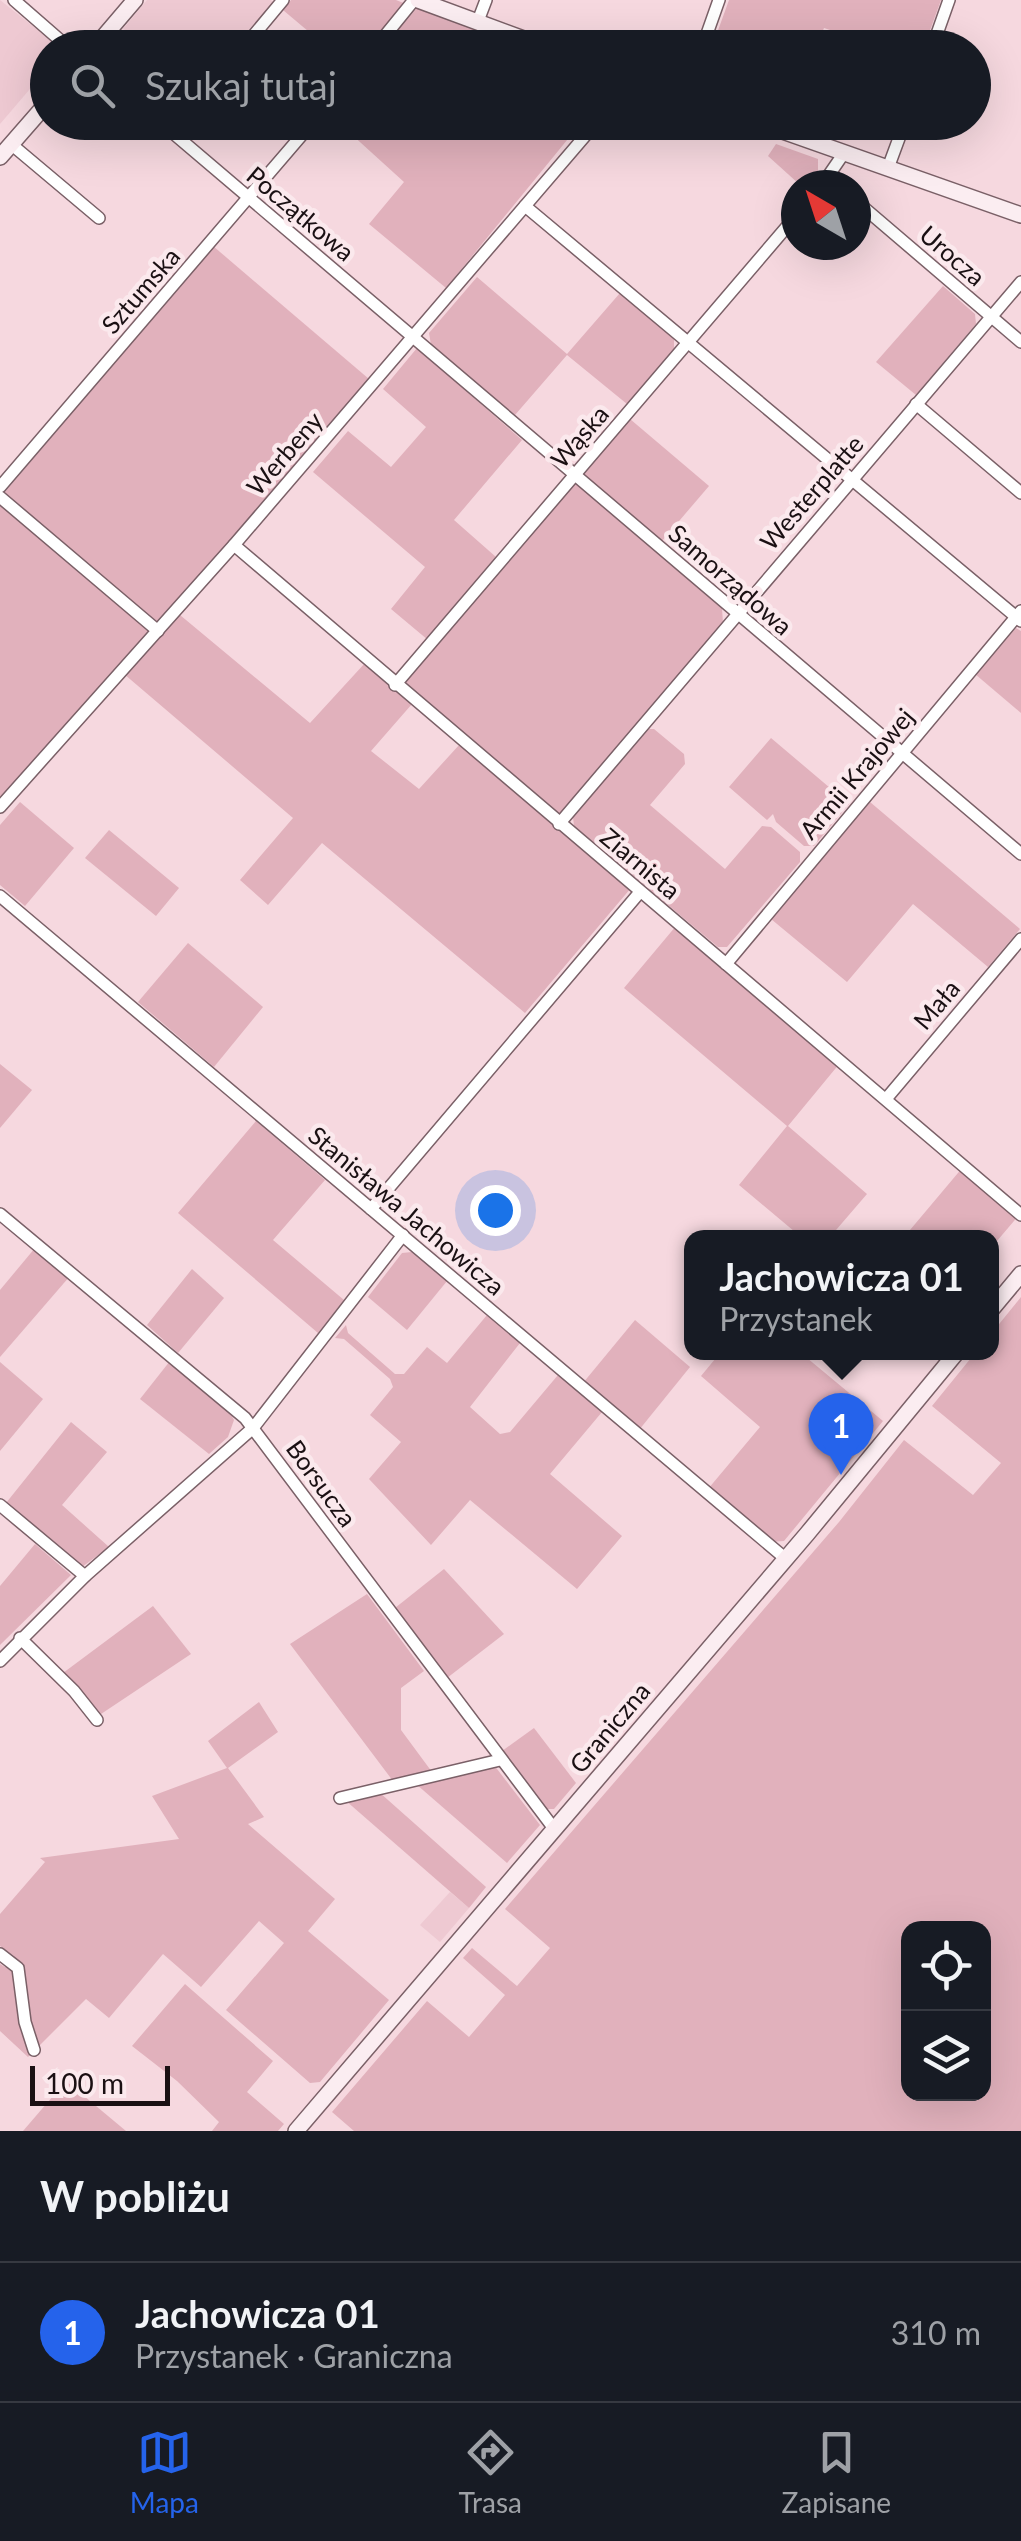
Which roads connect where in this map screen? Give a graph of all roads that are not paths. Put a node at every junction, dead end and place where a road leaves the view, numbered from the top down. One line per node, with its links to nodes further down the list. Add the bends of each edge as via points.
1 (14, 0): 9 (street)
2 (135, 0): 10 (street)
3 (283, 0): 11 (street)
4 (416, 0): 8 (street); 12 (street)
5 (486, 0): 8 (street)
6 (719, 0): 14 (street)
7 (949, 0): 15 (street)
8 (478, 22): 13 (street)
9 (48, 30)
10 (109, 30)
11 (258, 30)
12 (391, 30)
13 (500, 30)
14 (708, 30)
15 (938, 30)
16 (30, 123): 22 (street)
17 (188, 140): 27 (street, Początkowa)
18 (298, 140): 27 (street, Sztumska)
19 (582, 140): 28 (street, Werbeny)
20 (808, 140): 23 (street)
21 (898, 140): 25 (street)
22 (12, 144): 24 (street); 31 (street)
23 (844, 153): 25 (street); 26 (street)
24 (0, 158)
25 (888, 168): 30 (street)
26 (836, 170)
27 (248, 198): 35 (street, Początkowa); 41 (street, Sztumska)
28 (525, 206): 35 (street, Werbeny); 37 (street)
29 (871, 214): 34 (street, Urocza)
30 (1021, 215)
31 (99, 218)
32 (781, 234): 37 (street, Wąska)
33 (1021, 282): 34 (street, Westerplatte)
34 (992, 317): 36 (street, Urocza); 38 (street, Westerplatte)
35 (412, 337): 39 (street, Samorządowa); 44 (street, Werbeny)
36 (1021, 342)
37 (689, 343): 39 (street, Wąska); 40 (street)
38 (916, 404): 40 (street, Westerplatte); 42 (street)
39 (575, 475): 45 (street, Samorządowa); 48 (street, Wąska)
40 (850, 480): 45 (street, Westerplatte); 46 (street)
41 (0, 487)
42 (1021, 493)
43 (0, 497): 47 (street)
44 (234, 545): 47 (street, Werbeny); 48 (street, Ziarnista)
45 (736, 614): 49 (street, Samorządowa); 51 (street, Westerplatte)
46 (1019, 616): 49 (street, Armii Krajowej)
47 (158, 632): 50 (street, Werbeny)
48 (395, 685): 51 (street, Ziarnista)
49 (902, 754): 52 (street, Samorządowa); 56 (street, Armii Krajowej)
50 (0, 807)
51 (558, 824): 53 (street, Ziarnista)
52 (1021, 854)
53 (640, 892): 56 (street, Ziarnista); 58 (street)
54 (0, 896): 58 (street, Stanisława Jachowicza)
55 (1021, 939): 57 (street, Mała)
56 (726, 964): 57 (street, Ziarnista)
57 (886, 1099): 60 (street, Ziarnista)
58 (371, 1209): 61 (street, Stanisława Jachowicza)
59 (0, 1214): 65 (street, Borsucza)
60 (1021, 1214)
61 (403, 1235): 65 (street); 67 (street, Stanisława Jachowicza)
62 (1021, 1274): 63 (street)
63 (999, 1300)
64 (950, 1360): 67 (street, Graniczna)
65 (253, 1428): 68 (street); 72 (street, Borsucza)
66 (0, 1505): 68 (street)
67 (786, 1559): 74 (street, Graniczna)
68 (85, 1576): 69 (street)
69 (20, 1638): 70 (street); 71 (street)
70 (0, 1661)
71 (97, 1720)
72 (500, 1760): 73 (street); 74 (street, Borsucza)
73 (340, 1798)
74 (555, 1830): 77 (street, Graniczna)
75 (0, 1954): 76 (street, via 18,1968)
76 (34, 2050)
77 (296, 2131)

